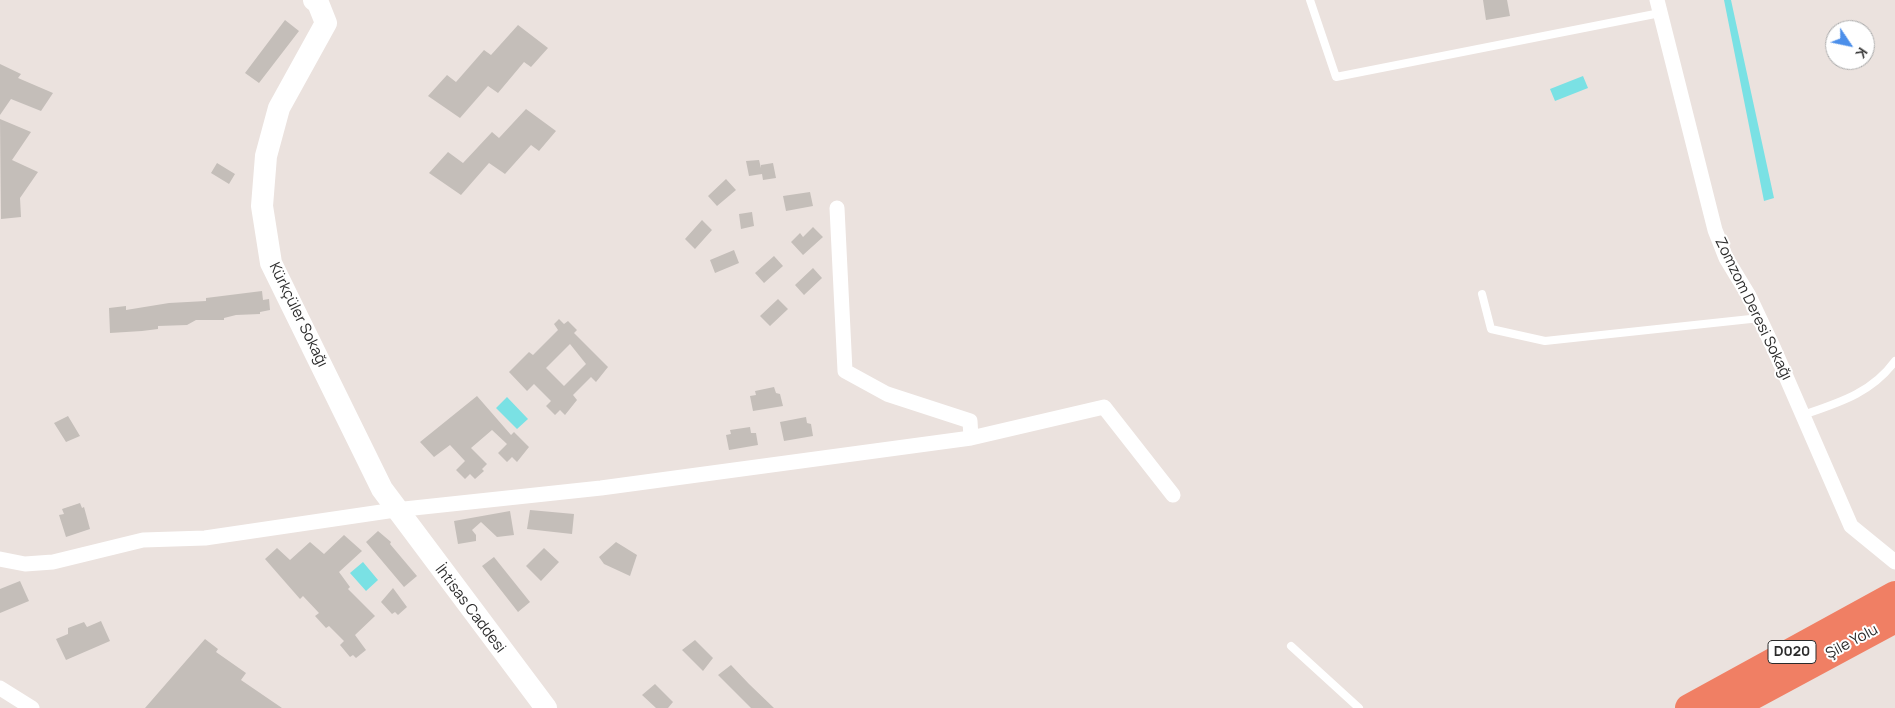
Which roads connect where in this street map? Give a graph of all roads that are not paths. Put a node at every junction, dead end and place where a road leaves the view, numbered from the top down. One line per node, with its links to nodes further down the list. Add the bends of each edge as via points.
1 (1310, 0): 3 (lane, via 1336,77)
2 (317, 1): 11 (street, Kürkçüler Sokağı, via 326,23 279,108 266,156 262,206 271,262 353,432)
3 (1658, 6): 6 (street, Zomzom Deresi Sokağı, via 1716,230 1726,258)
4 (837, 208): 9 (street, via 845,371 887,394 970,421)
5 (1482, 294): 6 (lane, via 1491,329 1545,341)
6 (1760, 318): 8 (street, Zomzom Deresi Sokağı)
7 (1895, 361): 8 (lane, via 1883,376 1862,392)
8 (1803, 415): 13 (street, Zomzom Deresi Sokağı, via 1851,526)
9 (971, 438): 10 (street, via 1104,406); 11 (street, via 601,488)
10 (1173, 495)
11 (395, 510): 12 (street, via 205,538 142,540 53,562 25,564); 19 (street, İhtisas Caddesi)
12 (0, 559)
13 (1895, 562)
14 (1895, 596): 21 (highway, Şile Yolu / D020)
15 (1895, 619): 22 (highway, Şile Yolu / D020)
16 (1291, 646): 20 (lane)
17 (4, 691): 18 (street)
18 (32, 708)
19 (546, 708)
20 (1360, 708)
21 (1689, 708)
22 (1730, 708)

